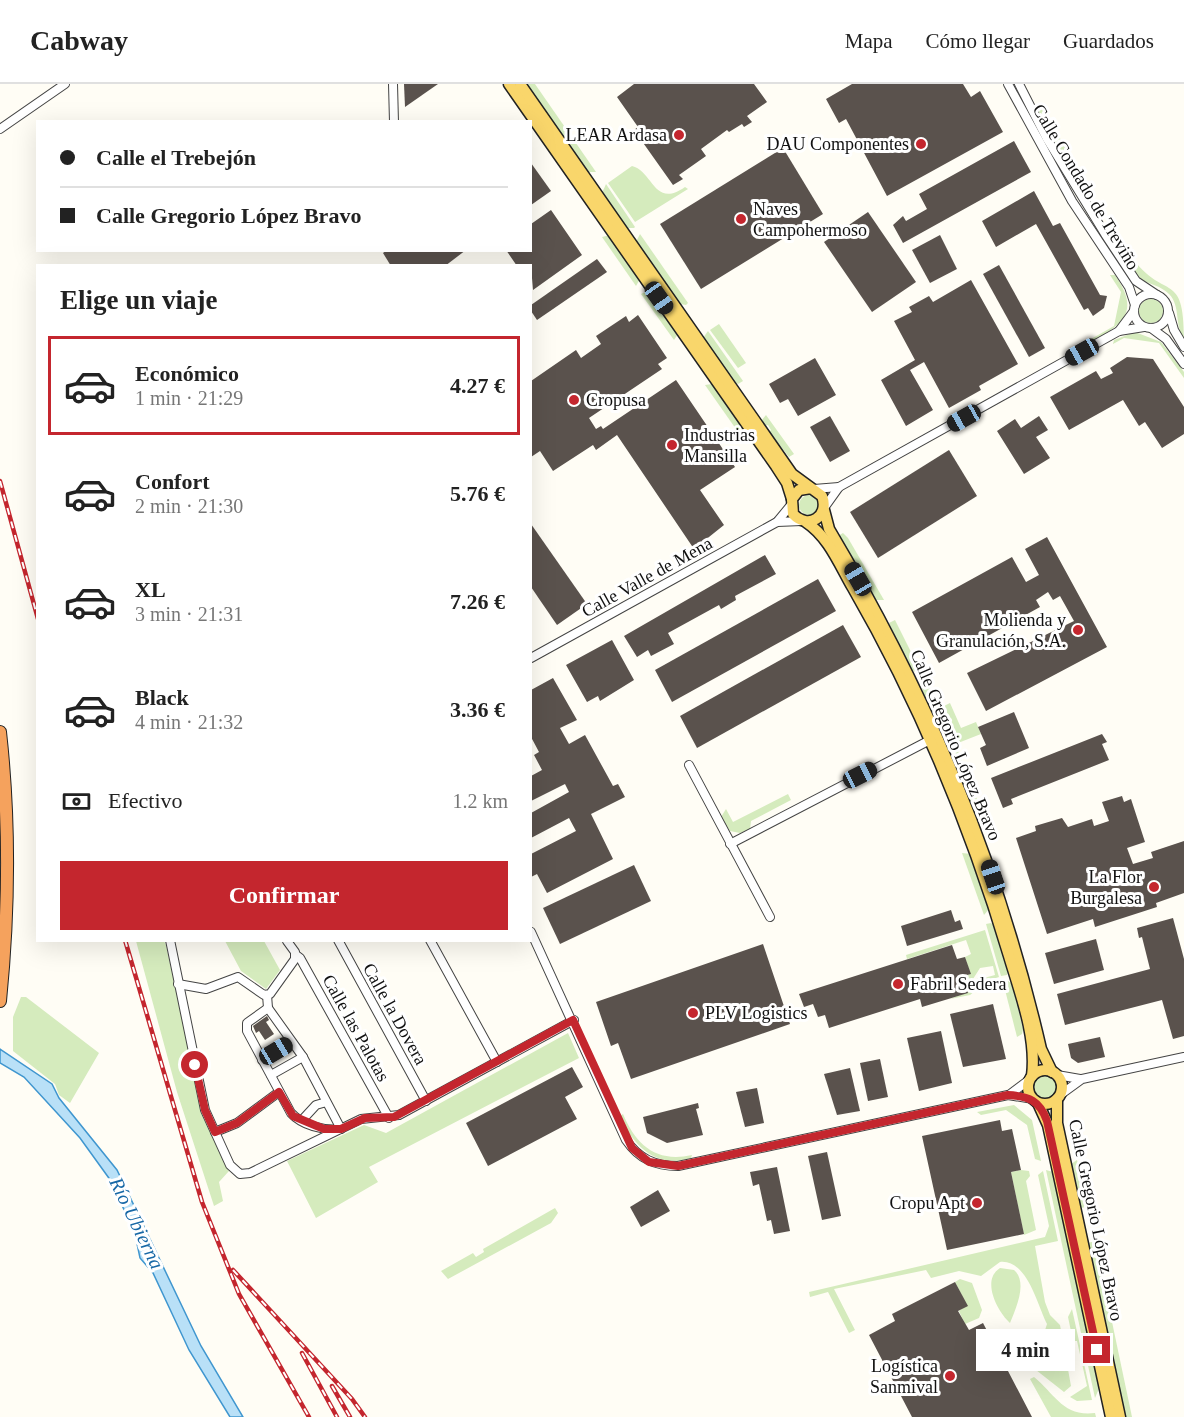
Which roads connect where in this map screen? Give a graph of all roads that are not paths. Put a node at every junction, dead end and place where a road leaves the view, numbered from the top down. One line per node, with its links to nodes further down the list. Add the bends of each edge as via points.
1 (65, 84): 8 (street)
2 (393, 84): 7 (street)
3 (510, 84): 18 (main road, via 788,483)
4 (520, 84): 17 (main road, via 785,464)
5 (1008, 84): 10 (street, Calle Condado de Treviño, via 1066,191 1128,287)
6 (1019, 84): 9 (street, Calle Condado de Treviño, via 1047,139 1110,243 1136,281)
7 (394, 120)
8 (0, 129)
9 (1157, 295): 10 (street, via 1147,295); 11 (street)
10 (1134, 308): 12 (street, via 1137,320); 13 (street)
11 (1168, 311): 12 (street, via 1165,321); 14 (street)
12 (1147, 328): 13 (street); 15 (street, via 1166,339)
13 (1119, 331): 16 (street)
14 (1184, 347)
15 (1184, 364)
16 (839, 488): 17 (street); 19 (street)
17 (812, 489): 18 (main road, via 799,490); 19 (main road, via 822,496)
18 (791, 502): 20 (street, Calle Valle de Mena); 21 (main road, via 793,514)
19 (824, 509): 21 (main road, via 816,520); 44 (main road, Calle Gregorio López Bravo, via 829,529 914,684 959,785 998,892 1041,1049)
20 (777, 522): 21 (street, Calle Valle de Mena); 22 (street, Calle Valle de Mena)
21 (805, 522): 24 (main road, Calle Gregorio López Bravo, via 825,541 858,596)
22 (532, 657)
23 (0, 732): 36 (highway, via 6,792 8,895)
24 (930, 740): 26 (street, Calle Gregorio López Bravo); 46 (main road, Calle Gregorio López Bravo, via 970,837 1004,939 1032,1048)
25 (689, 765): 26 (street)
26 (730, 844): 27 (street)
27 (770, 917)
28 (532, 934): 38 (street)
29 (170, 942): 34 (street)
30 (288, 942): 33 (street, Calle las Palotas)
31 (339, 942): 51 (street, Calle la Dovera)
32 (431, 942): 43 (street)
33 (296, 955): 35 (street); 55 (street, Calle las Palotas)
34 (178, 984): 35 (street, via 206,988 238,977); 57 (street, via 205,1110)
35 (267, 995): 37 (street)
36 (0, 1001)
37 (268, 1008): 39 (street); 42 (street, via 246,1026)
38 (573, 1020): 43 (street); 49 (street, via 626,1140 645,1159 665,1166)
39 (291, 1042): 40 (street); 42 (street)
40 (303, 1057): 45 (street); 56 (street)
41 (1184, 1057): 47 (street)
42 (262, 1060): 45 (street)
43 (497, 1062): 51 (street)
44 (1054, 1073): 46 (main road, via 1041,1071); 47 (street); 50 (main road, via 1062,1086)
45 (271, 1075): 48 (street)
46 (1031, 1078): 49 (street); 52 (main road, via 1028,1088)
47 (1082, 1080): 50 (street)
48 (279, 1092): 56 (street, via 297,1119 324,1129); 57 (street, via 237,1123)
49 (1008, 1095): 52 (street)
50 (1059, 1097): 52 (main road, via 1048,1104); 59 (main road, Calle Gregorio López Bravo, via 1057,1123)
51 (426, 1101): 55 (street)
52 (1035, 1101): 58 (main road, Calle Gregorio López Bravo, via 1048,1125)
53 (323, 1103): 54 (street)
54 (304, 1118)
55 (389, 1118): 56 (street, via 365,1118)
56 (341, 1129): 57 (street, via 250,1173 240,1174 232,1167)
57 (215, 1132)
58 (1111, 1417)
59 (1120, 1417)

